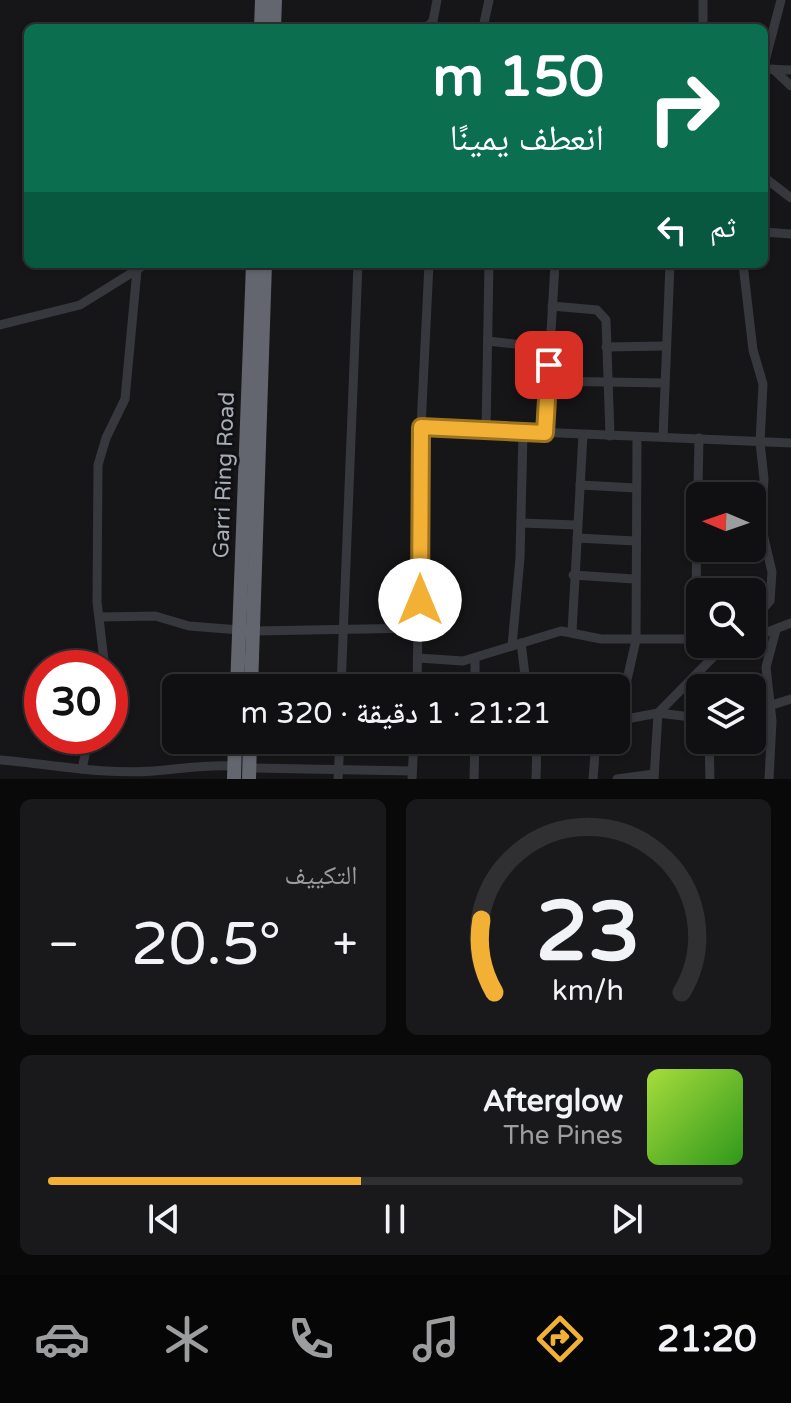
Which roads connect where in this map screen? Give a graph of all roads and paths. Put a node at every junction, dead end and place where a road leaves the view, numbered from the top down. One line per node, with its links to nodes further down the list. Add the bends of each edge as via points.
1 (262, 0): 8 (highway)
2 (275, 0): 9 (highway)
3 (437, 0): 10 (street)
4 (489, 0): 7 (street)
5 (703, 0): 11 (street)
6 (781, 0): 12 (street)
7 (484, 23)
8 (261, 24)
9 (274, 24)
10 (431, 24)
11 (703, 24)
12 (768, 61)
13 (768, 66): 15 (street)
14 (768, 67): 16 (street)
15 (791, 70)
16 (791, 86)
17 (768, 180): 18 (street)
18 (791, 198)
19 (768, 232): 20 (street)
20 (791, 234)
21 (140, 268): 31 (street)
22 (246, 268): 32 (street)
23 (253, 268): 32 (highway, Garri Ring Road)
24 (265, 268): 67 (highway, Garri Ring Road)
25 (358, 268): 68 (street)
26 (429, 268): 42 (street)
27 (489, 268): 35 (street)
28 (555, 268): 33 (street)
29 (670, 268): 36 (street)
30 (743, 268): 51 (street, via 753,350 763,384)
31 (137, 270): 34 (street, via 80,305); 63 (street, via 125,399 98,465 97,602)
32 (253, 280): 67 (highway, Garri Ring Road)
33 (552, 306): 37 (street, via 602,313); 38 (street)
34 (0, 325)
35 (488, 341): 38 (street); 43 (street)
36 (664, 346): 37 (street); 41 (street)
37 (606, 347): 40 (street)
38 (550, 348): 39 (street)
39 (548, 381): 40 (street); 45 (street)
40 (606, 383): 41 (street); 47 (street)
41 (664, 383): 49 (street)
42 (421, 427): 43 (street); 65 (street)
43 (486, 431): 44 (street)
44 (523, 433): 45 (street); 55 (street)
45 (545, 433): 46 (street)
46 (583, 435): 47 (street); 53 (street)
47 (610, 436): 48 (street)
48 (637, 437): 49 (street); 54 (street)
49 (663, 437): 50 (street)
50 (699, 438): 51 (street); 60 (street)
51 (760, 442): 52 (street); 62 (street, via 762,537 772,572)
52 (791, 443)
53 (580, 485): 54 (street); 56 (street)
54 (636, 488): 58 (street)
55 (521, 523): 56 (street); 73 (street)
56 (577, 525): 57 (street)
57 (577, 538): 58 (street); 59 (street)
58 (635, 541): 61 (street)
59 (573, 575): 61 (street); 69 (street)
60 (698, 578)
61 (634, 579): 72 (street)
62 (766, 608)
63 (102, 617): 67 (street, via 155,616 189,626); 74 (street)
64 (791, 623): 66 (street)
65 (420, 628): 68 (street); 75 (street)
66 (776, 630): 70 (street); 86 (street, via 766,667)
67 (246, 631): 68 (street); 78 (highway, Garri Ring Road); 79 (highway, Garri Ring Road)
68 (343, 632): 80 (street)
69 (572, 632): 72 (street); 73 (street)
70 (766, 633)
71 (686, 639): 72 (street)
72 (636, 640): 84 (street)
73 (516, 645): 76 (street); 83 (street)
74 (104, 650)
75 (418, 658): 76 (street); 81 (street)
76 (475, 658): 82 (street)
77 (712, 658): 88 (street)
78 (239, 674)
79 (250, 674)
80 (342, 674)
81 (417, 674)
82 (475, 674)
83 (525, 674)
84 (628, 674)
85 (791, 699): 86 (street)
86 (770, 704): 87 (street); 111 (street)
87 (766, 706)
88 (658, 713): 89 (street); 90 (street); 104 (street)
89 (686, 716)
90 (630, 718)
91 (85, 754): 100 (street)
92 (340, 754): 102 (street)
93 (413, 754): 103 (street)
94 (475, 754): 106 (street)
95 (537, 754): 107 (street)
96 (595, 754): 108 (street)
97 (709, 754): 110 (street)
98 (0, 760): 99 (street)
99 (51, 766): 100 (street); 105 (street)
100 (82, 769): 101 (street, via 154,771 199,764)
101 (241, 773): 102 (street)
102 (339, 775): 103 (street)
103 (412, 775)
104 (654, 776): 109 (street)
105 (48, 779)
106 (474, 779)
107 (536, 779)
108 (593, 779)
109 (617, 779)
110 (710, 779)
111 (769, 779)

